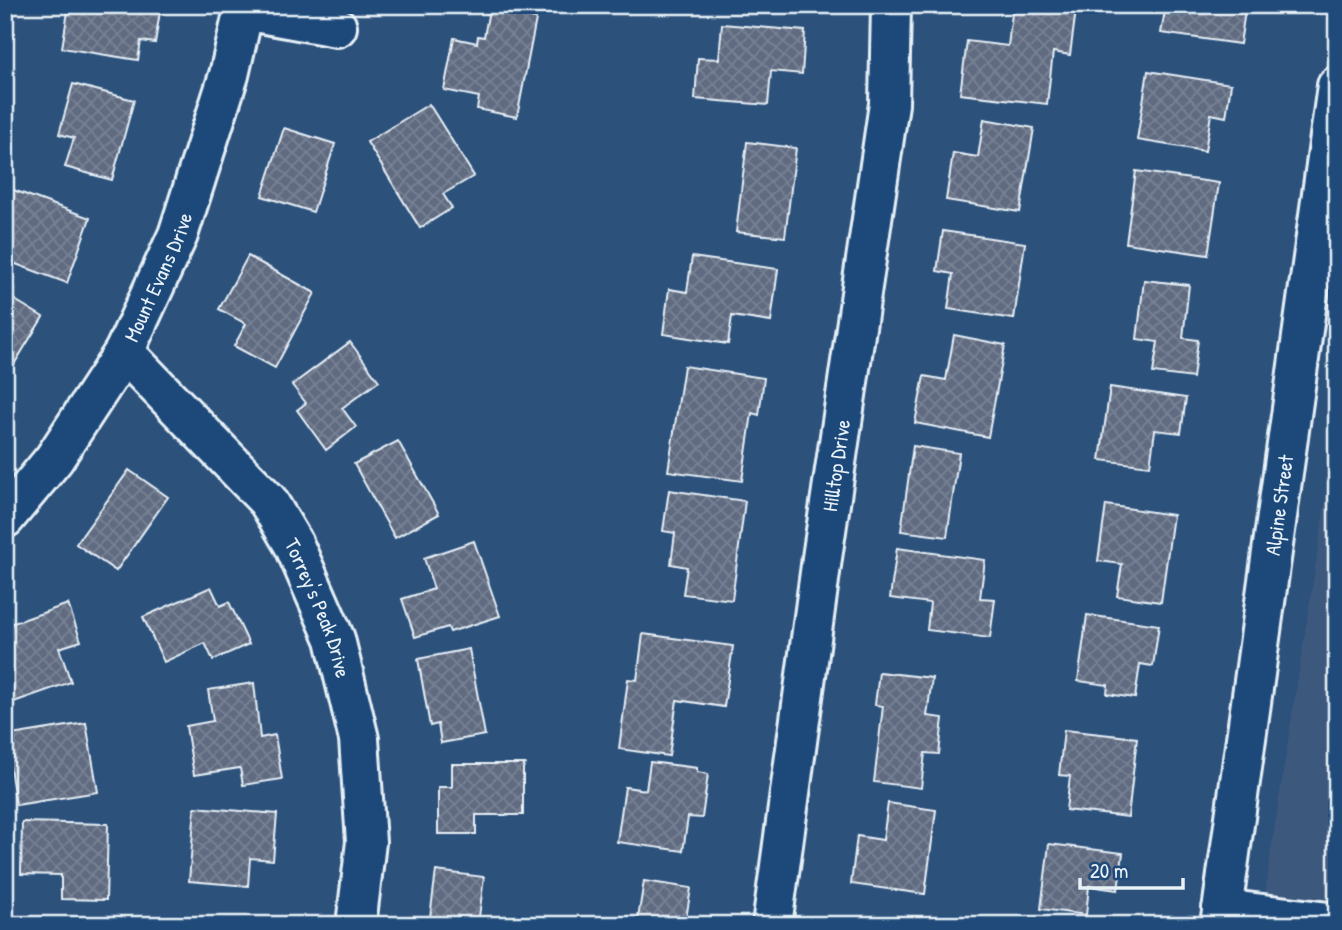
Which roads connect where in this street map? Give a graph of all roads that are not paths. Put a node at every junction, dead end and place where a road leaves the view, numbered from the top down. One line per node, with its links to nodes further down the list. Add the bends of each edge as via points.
1 (891, 5): 10 (street, Hilltop Drive, via 889,104)
2 (244, 7): 3 (street); 5 (street, Mount Evans Drive, via 229,75 177,235)
3 (337, 27)
4 (1337, 86): 7 (street, Alpine Street)
5 (124, 352): 6 (street, Mount Evans Drive, via 54,459); 9 (street, Torrey's Peak Drive, via 268,501 294,545 335,639 359,739 366,842)
6 (5, 518)
7 (1221, 917): 8 (street)
8 (1337, 923)
9 (356, 925)
10 (772, 925)

